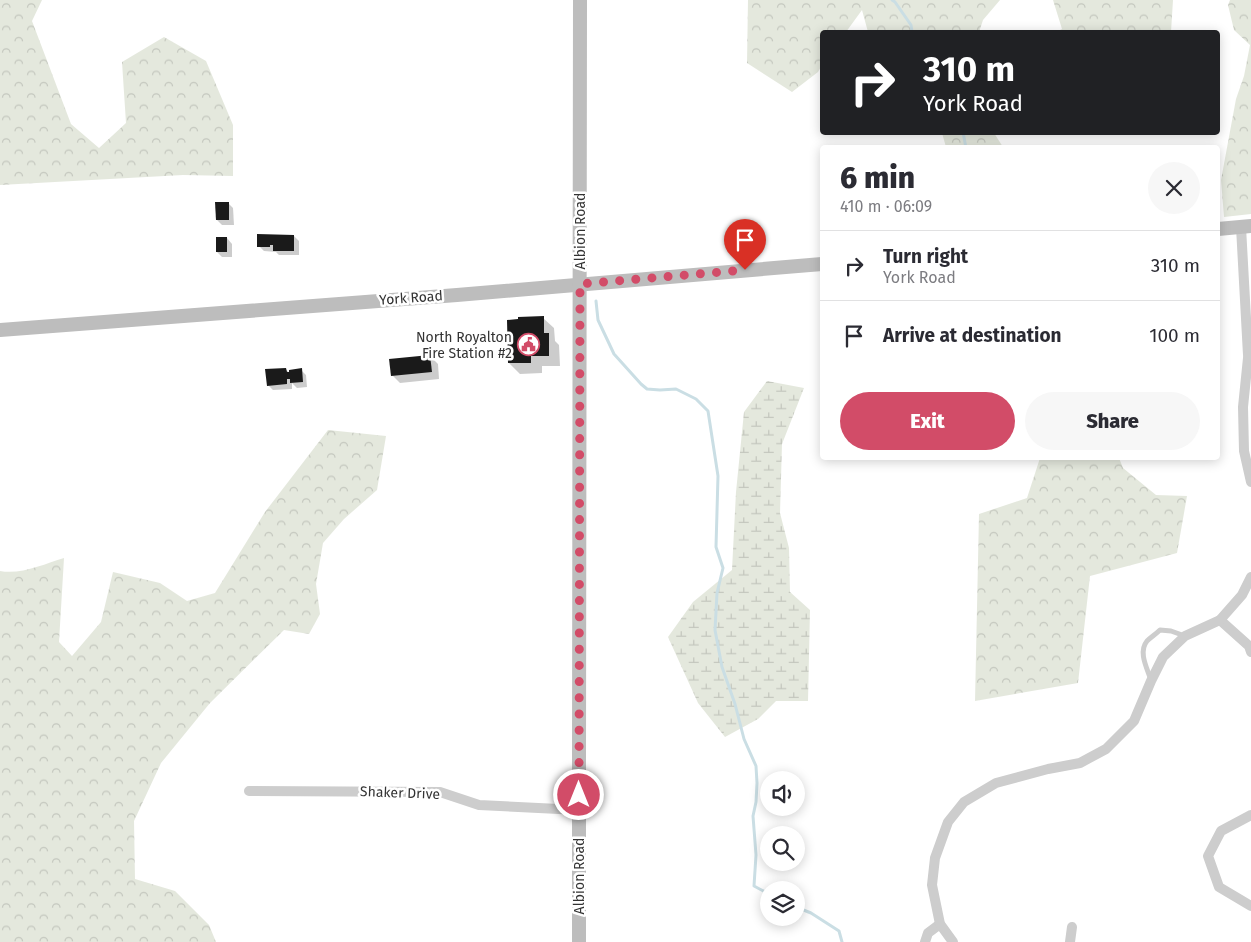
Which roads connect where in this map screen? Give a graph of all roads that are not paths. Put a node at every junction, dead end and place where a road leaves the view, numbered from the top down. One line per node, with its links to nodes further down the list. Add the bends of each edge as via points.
1 (580, 0): 5 (street, Albion Road)
2 (1246, 227): 3 (street); 8 (street)
3 (1220, 229)
4 (820, 264): 5 (street, York Road)
5 (580, 284): 6 (street, York Road); 16 (street, Albion Road)
6 (0, 330)
7 (1251, 347): 8 (street)
8 (1248, 358): 9 (street, via 1243,407 1244,451)
9 (1251, 482)
10 (1251, 577): 11 (street, via 1242,595)
11 (1220, 620): 12 (street); 13 (street, via 1249,646)
12 (1185, 636): 14 (street, via 1163,657); 14 (lane, via 1160,630 1147,641 1143,656)
13 (1251, 652)
14 (1151, 681): 19 (street, via 1134,721 1106,749 1080,763 996,783 964,802 948,822 935,858 932,884)
15 (249, 791): 16 (street, Shaker Drive, via 440,792 479,806)
16 (579, 810): 21 (street, Albion Road)
17 (1251, 815): 18 (street, via 1220,831 1208,856 1218,887)
18 (1251, 906)
19 (940, 924): 22 (street, via 928,933); 23 (street)
20 (1072, 927): 24 (street)
21 (579, 942)
22 (925, 942)
23 (953, 942)
24 (1070, 942)

